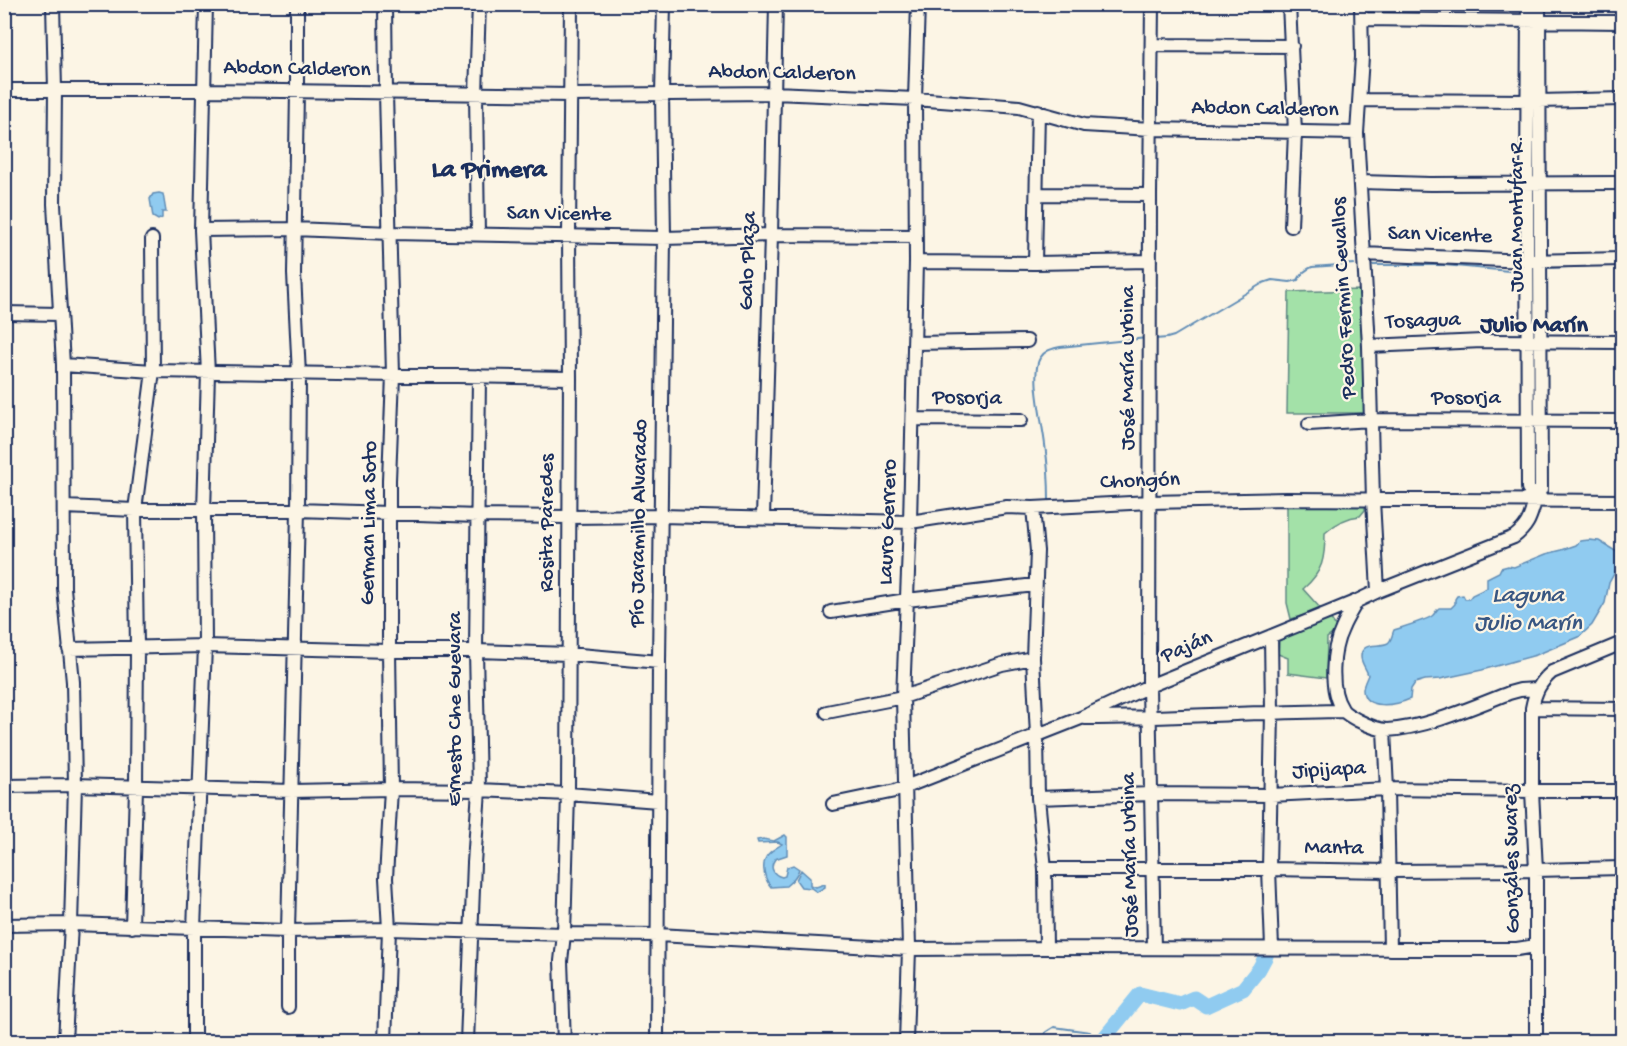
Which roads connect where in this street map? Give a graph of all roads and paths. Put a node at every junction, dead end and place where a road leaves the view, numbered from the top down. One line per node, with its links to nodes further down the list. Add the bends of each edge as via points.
1 (53, 4): 21 (street)
2 (206, 4): 22 (street)
3 (297, 4): 23 (street)
4 (385, 4): 24 (street, German Lima Soto)
5 (479, 4): 26 (street)
6 (572, 4): 28 (street, Rosita Paredes)
7 (664, 4): 27 (street, Pío Jaramillo Alvarado)
8 (776, 4): 25 (street, Galo Plaza)
9 (918, 4): 29 (street, Lauro Gerrero)
10 (1152, 4): 18 (street, José María Urbina)
11 (1289, 4): 19 (street)
12 (1361, 4): 15 (street, Pedro Fermin Cevallos)
13 (1528, 4): 16 (street, Juan Montufar R.)
14 (1539, 4): 16 (street, Juan Montufar R.)
15 (1362, 20): 16 (street); 31 (street, Pedro Fermin Cevallos)
16 (1533, 21): 17 (street); 32 (street, Juan Montufar R.)
17 (1623, 22)
18 (1152, 45): 19 (street); 34 (street, José María Urbina)
19 (1292, 46): 35 (street)
20 (4, 90): 21 (street, Abdon Calderon)
21 (55, 90): 22 (street, Abdon Calderon); 59 (street, via 54,204)
22 (204, 90): 23 (street, Abdon Calderon); 44 (street)
23 (297, 91): 24 (street, Abdon Calderon); 43 (street)
24 (386, 93): 26 (street, Abdon Calderon); 45 (street, German Lima Soto)
25 (774, 93): 27 (street, Abdon Calderon); 29 (street, Abdon Calderon); 48 (street, Galo Plaza)
26 (476, 94): 28 (street, Abdon Calderon); 46 (street)
27 (662, 94): 28 (street, Abdon Calderon); 50 (street, Pío Jaramillo Alvarado)
28 (570, 95): 47 (street, Rosita Paredes)
29 (915, 99): 33 (street, Abdon Calderon); 49 (street, Lauro Gerrero)
30 (1623, 99): 32 (street, Abdon Calderon)
31 (1360, 100): 32 (street, Abdon Calderon); 36 (street, Pedro Fermin Cevallos)
32 (1533, 101): 38 (street, Juan Montufar R.)
33 (1038, 111): 34 (street, Abdon Calderon, via 1083,125); 40 (street)
34 (1151, 129): 35 (street, Abdon Calderon); 41 (street, José María Urbina)
35 (1295, 132): 36 (street, Abdon Calderon); 42 (street)
36 (1357, 133): 37 (street, Pedro Fermin Cevallos)
37 (1361, 182): 38 (street); 52 (street, Pedro Fermin Cevallos)
38 (1533, 183): 39 (street); 55 (street, Juan Montufar R.)
39 (1623, 183)
40 (1037, 194): 41 (street); 57 (street)
41 (1150, 195): 54 (street, José María Urbina)
42 (1291, 226)
43 (294, 229): 44 (street, San Vicente); 45 (street, San Vicente); 68 (street)
44 (201, 230): 67 (street)
45 (390, 233): 46 (street, San Vicente); 69 (street, German Lima Soto)
46 (478, 235): 47 (street, San Vicente)
47 (568, 235): 50 (street, San Vicente); 71 (street, Rosita Paredes)
48 (771, 235): 49 (street, San Vicente); 50 (street, San Vicente); 91 (street, Galo Plaza)
49 (916, 236): 56 (street, Lauro Gerrero)
50 (664, 238): 89 (street, Pío Jaramillo Alvarado)
51 (152, 239): 66 (street)
52 (1363, 254): 55 (street, San Vicente); 64 (street, Pedro Fermin Cevallos)
53 (1623, 259): 55 (street, San Vicente)
54 (1150, 261): 57 (street); 81 (street, José María Urbina)
55 (1533, 261): 61 (street, Juan Montufar R.)
56 (916, 262): 57 (street); 63 (street, Lauro Gerrero)
57 (1035, 262)
58 (4, 313): 59 (street)
59 (60, 314): 65 (street)
60 (1026, 341): 63 (street)
61 (1533, 341): 62 (street, Tosagua); 64 (street, Tosagua); 75 (street, Juan Montufar R.)
62 (1623, 342)
63 (914, 343): 72 (street, Lauro Gerrero)
64 (1369, 346): 74 (street, Pedro Fermin Cevallos)
65 (63, 365): 66 (street); 82 (street)
66 (153, 371): 67 (street); 84 (street)
67 (208, 372): 68 (street); 86 (street)
68 (299, 375): 69 (street); 85 (street)
69 (393, 375): 70 (street); 87 (street, German Lima Soto)
70 (479, 375): 71 (street); 88 (street, Ernesto Che Guevara)
71 (570, 378): 90 (street, Rosita Paredes)
72 (913, 419): 73 (street, Posorja); 92 (street, Lauro Gerrero)
73 (1021, 420)
74 (1371, 420): 75 (street, Posorja); 77 (street, Posorja); 78 (street, Pedro Fermin Cevallos)
75 (1534, 421): 76 (street, Posorja); 79 (street, Juan Montufar R., via 1528,488)
76 (1623, 421)
77 (1309, 424)
78 (1373, 500): 79 (street, Chongón); 81 (street, Chongón); 94 (street, Pedro Fermin Cevallos)
79 (1534, 501): 80 (street, Chongón); 94 (street, Paján, via 1530,521 1514,537)
80 (1623, 501)
81 (1150, 502): 83 (street, Chongón); 110 (street, José María Urbina)
82 (64, 507): 84 (street, Chongón); 103 (street)
83 (1033, 508): 92 (street, Chongón, via 1007,507); 93 (street)
84 (135, 510): 86 (street, Chongón); 101 (street)
85 (298, 510): 86 (street, Chongón); 87 (street, Chongón); 102 (street)
86 (204, 511): 100 (street)
87 (390, 513): 88 (street, Chongón); 104 (street, German Lima Soto)
88 (478, 516): 90 (street, Chongón); 105 (street, Ernesto Che Guevara)
89 (661, 516): 90 (street, Chongón); 91 (street, Chongón); 108 (street, Pío Jaramillo Alvarado)
90 (569, 518): 106 (street, Rosita Paredes)
91 (763, 518): 92 (street, Chongón)
92 (910, 522): 95 (street, Lauro Gerrero)
93 (1035, 585): 95 (street); 107 (street)
94 (1378, 591): 96 (street, Paján)
95 (907, 600): 97 (street); 111 (street, Lauro Gerrero)
96 (1357, 601): 98 (street, Paján); 114 (street, via 1341,630 1334,656 1335,686)
97 (831, 612)
98 (1270, 636): 110 (street, Paján); 116 (street)
99 (1623, 643): 109 (street, via 1552,672)
100 (205, 646): 101 (street); 102 (street); 125 (street)
101 (137, 647): 103 (street); 124 (street)
102 (296, 648): 104 (street); 131 (street)
103 (69, 649): 121 (street)
104 (389, 651): 105 (street); 126 (street, German Lima Soto)
105 (476, 651): 106 (street); 128 (street, Ernesto Che Guevara)
106 (568, 654): 108 (street); 133 (street, Rosita Paredes)
107 (1033, 658): 111 (street, via 1002,664); 120 (street)
108 (659, 662): 136 (street, Pío Jaramillo Alvarado)
109 (1540, 684): 112 (street, Gonzáles Suarez); 119 (street, via 1417,725)
110 (1149, 686): 117 (street, Paján); 118 (street, José María Urbina)
111 (903, 697): 115 (street); 123 (street, Lauro Gerrero)
112 (1532, 708): 113 (street); 130 (street, Gonzáles Suarez)
113 (1623, 709)
114 (1343, 711): 116 (street); 119 (street)
115 (827, 712)
116 (1272, 712): 118 (street); 134 (street)
117 (1081, 718): 118 (street); 120 (street, Paján)
118 (1150, 718): 132 (street, José María Urbina)
119 (1384, 730): 127 (street)
120 (1037, 735): 123 (street, Paján); 135 (street)
121 (75, 785): 122 (street); 124 (street); 144 (street)
122 (4, 786)
123 (904, 786): 137 (street, Paján); 157 (street, Lauro Gerrero)
124 (136, 788): 125 (street); 146 (street)
125 (200, 788): 131 (street); 147 (street)
126 (392, 789): 128 (street); 131 (street); 148 (street, German Lima Soto, via 386,878)
127 (1387, 789): 130 (street, Jipijapa); 134 (street, Jipijapa); 143 (street)
128 (479, 790): 133 (street); 150 (street, Ernesto Che Guevara)
129 (1623, 790): 130 (street, Jipijapa)
130 (1532, 791): 142 (street, Gonzáles Suarez)
131 (292, 792): 149 (street)
132 (1151, 794): 134 (street, Jipijapa); 135 (street, Jipijapa); 141 (street, José María Urbina)
133 (568, 795): 136 (street); 151 (street, Rosita Paredes)
134 (1271, 795): 139 (street)
135 (1038, 798): 140 (street)
136 (658, 801): 152 (street, Pío Jaramillo Alvarado)
137 (833, 804)
138 (1623, 867): 142 (street, Manta)
139 (1269, 868): 141 (street, Manta); 143 (street, Manta); 156 (street)
140 (1045, 869): 141 (street, Manta); 154 (street)
141 (1153, 869): 155 (street, José María Urbina)
142 (1536, 870): 143 (street, Manta); 153 (street, Gonzáles Suarez)
143 (1388, 871): 158 (street)
144 (71, 924): 145 (street); 146 (street); 160 (street)
145 (4, 925)
146 (132, 927): 147 (street)
147 (194, 929): 149 (street); 161 (street)
148 (389, 929): 149 (street); 150 (street); 162 (street, German Lima Soto)
149 (288, 931): 159 (street)
150 (472, 931): 151 (street); 163 (street, Ernesto Che Guevara)
151 (564, 934): 152 (street); 164 (street, Rosita Paredes)
152 (658, 935): 157 (street); 165 (street, Pío Jaramillo Alvarado)
153 (1535, 946): 158 (street); 167 (street, Gonzáles Suarez)
154 (1046, 948): 155 (street); 157 (street)
155 (1154, 948): 156 (street)
156 (1272, 948): 158 (street)
157 (909, 949): 166 (street, Lauro Gerrero)
158 (1390, 949)
159 (288, 1007)
160 (65, 1041)
161 (194, 1041)
162 (386, 1041)
163 (467, 1041)
164 (564, 1041)
165 (657, 1041)
166 (906, 1041)
167 (1536, 1041)

